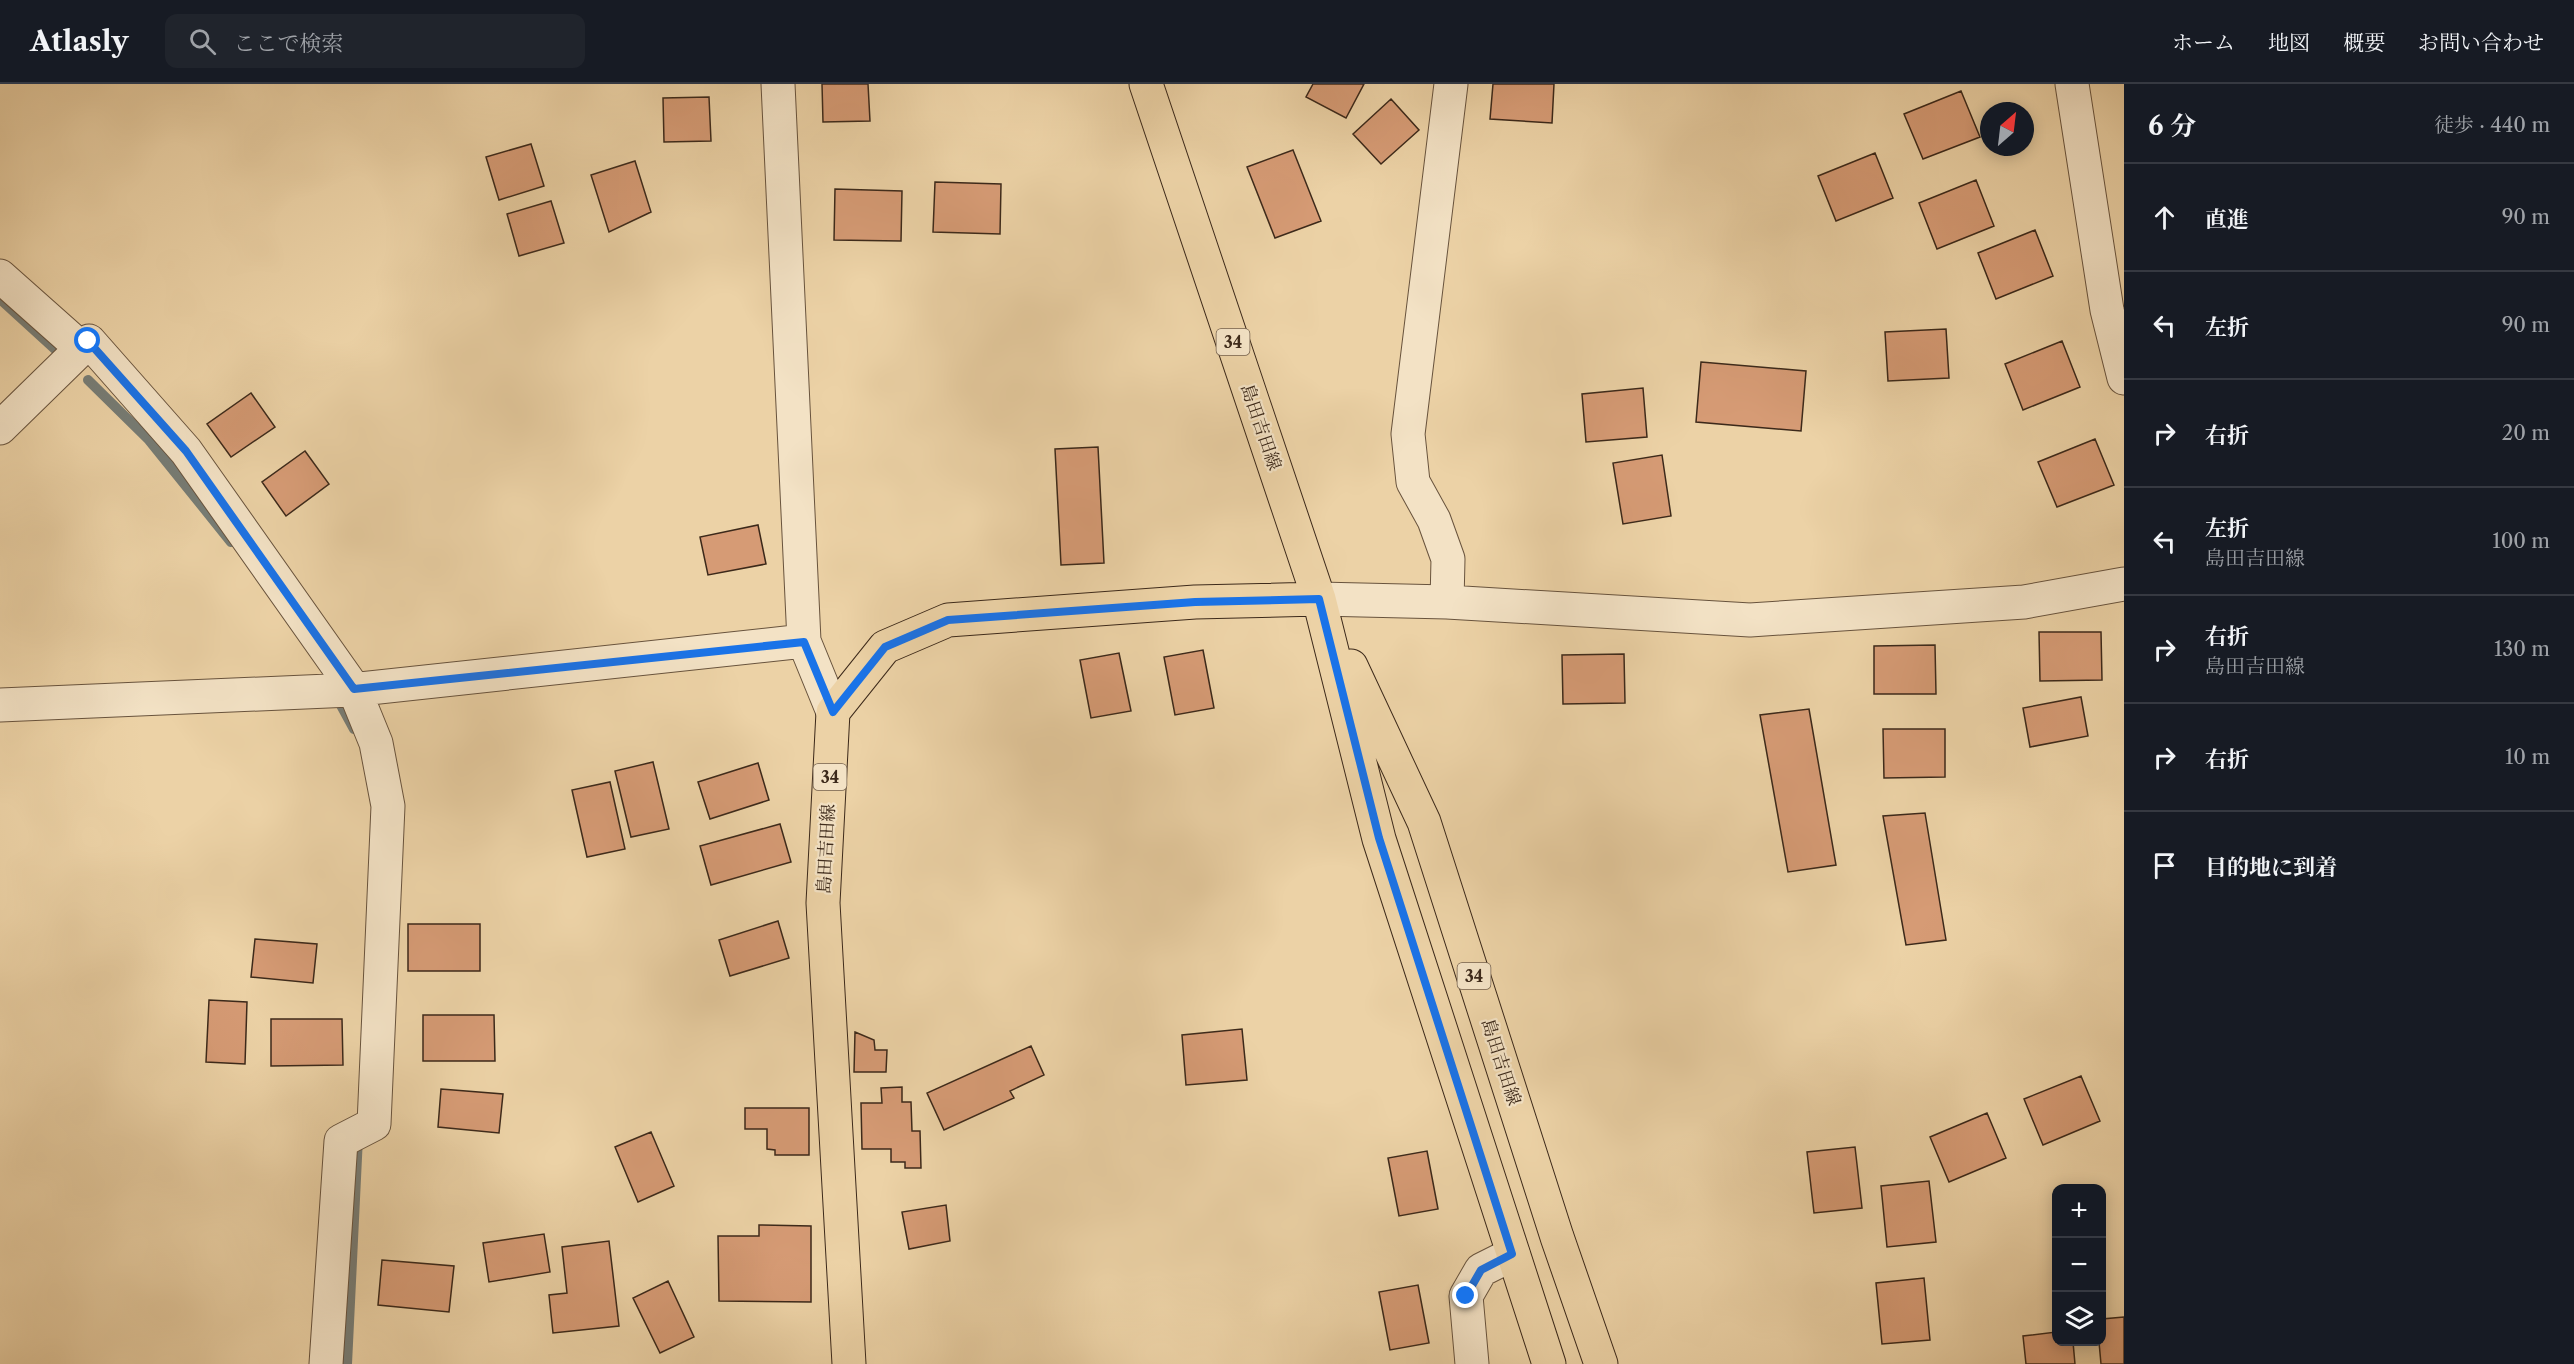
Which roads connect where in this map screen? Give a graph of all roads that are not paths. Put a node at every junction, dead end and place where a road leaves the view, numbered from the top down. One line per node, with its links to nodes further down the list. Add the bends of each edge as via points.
1 (778, 84): 12 (street)
2 (1146, 84): 10 (main road, 島田吉田線 / 34)
3 (1451, 84): 11 (street, via 1408,434 1413,482 1434,520 1448,559)
4 (2072, 84): 7 (street, via 2107,310)
5 (0, 276): 6 (street)
6 (81, 348): 8 (street); 13 (street, via 88,341 186,451)
7 (2124, 378)
8 (0, 428)
9 (2124, 584): 11 (street, via 2024,602 1749,620)
10 (1319, 599): 11 (street); 15 (main road, via 1195,602 948,620 885,647); 16 (main road, 島田吉田線 / 34, via 1379,838); 21 (main road, 島田吉田線 / 34, via 1424,822)
11 (1447, 602)
12 (804, 642): 13 (street); 15 (street)
13 (352, 690): 14 (street); 17 (street, via 376,743 388,806 374,1124 341,1141)
14 (0, 705)
15 (833, 712): 18 (main road, 島田吉田線 / 34, via 823,903)
16 (1512, 1254): 19 (street, via 1481,1270 1466,1296); 20 (main road, 島田吉田線 / 34)
17 (327, 1364)
18 (849, 1364)
19 (1472, 1364)
20 (1549, 1364)
21 (1601, 1364)

